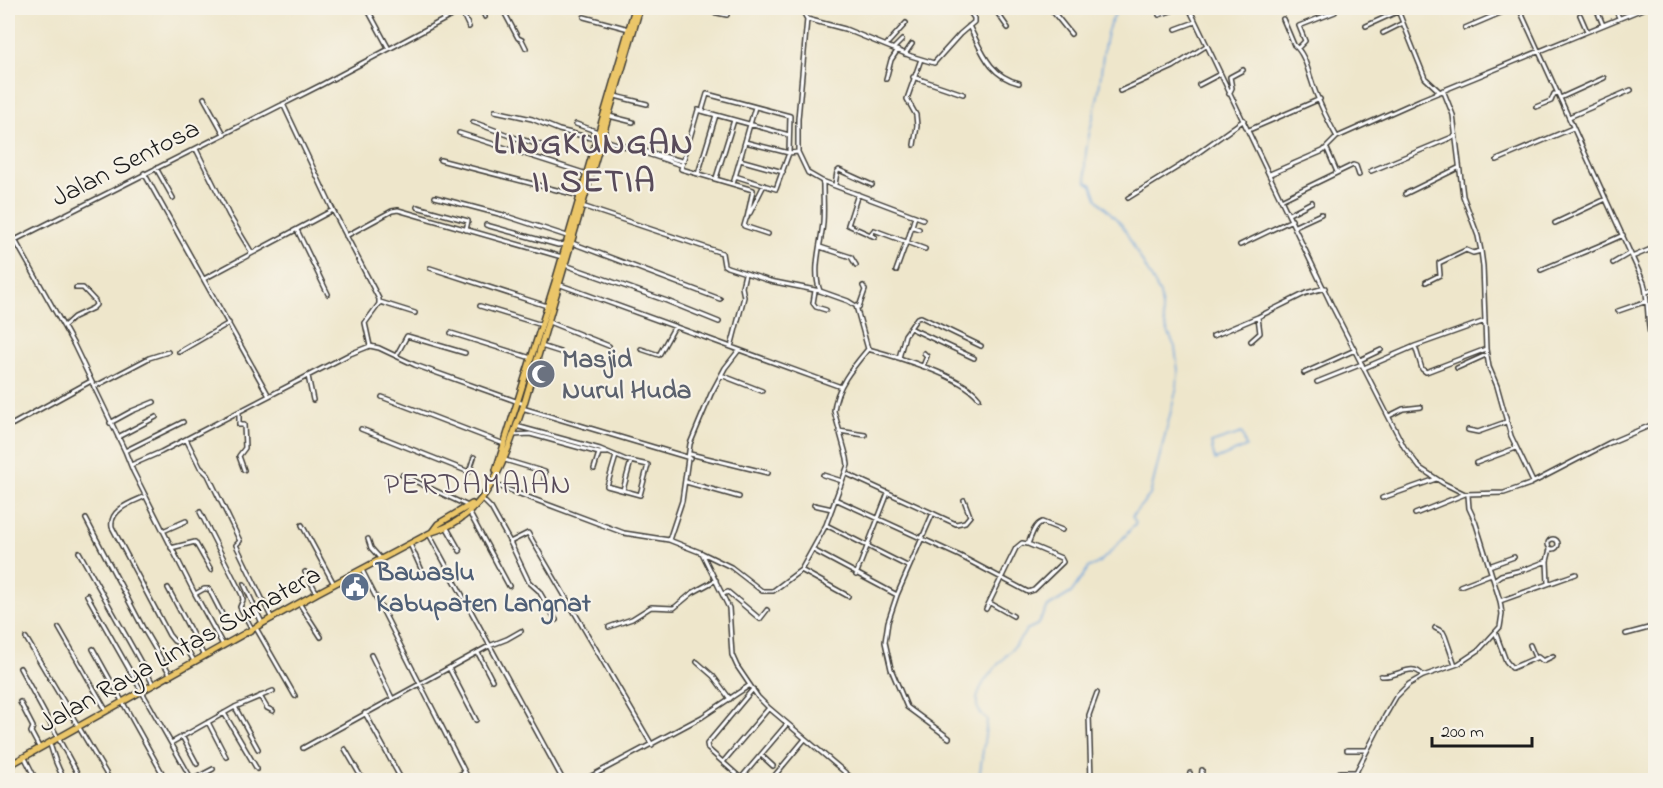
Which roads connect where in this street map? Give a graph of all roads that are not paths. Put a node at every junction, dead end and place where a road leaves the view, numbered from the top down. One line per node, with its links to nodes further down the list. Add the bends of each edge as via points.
1 (466, 8): 20 (street, Jalan Sentosa)
2 (481, 8): 26 (street)
3 (502, 8): 49 (street)
4 (635, 8): 40 (highway, Jalan Raya Lintas Sumatera)
5 (640, 8): 69 (highway, Jalan Raya Lintas Sumatera)
6 (693, 8): 23 (street)
7 (801, 8): 29 (street)
8 (967, 8): 35 (street, via 974,20)
9 (994, 8): 38 (street)
10 (1050, 8): 44 (street)
11 (1180, 8): 24 (street)
12 (1189, 8): 31 (street)
13 (1512, 8): 39 (street)
14 (1519, 8): 53 (street)
15 (1596, 8): 34 (street)
16 (1615, 8): 28 (street)
17 (1645, 8): 19 (street)
18 (1398, 9): 33 (street); 36 (street)
19 (1634, 9): 28 (street)
20 (461, 10): 37 (street); 51 (street, Jalan Sentosa)
21 (369, 12): 51 (street)
22 (1335, 12): 50 (street, via 1299,26 1305,41)
23 (727, 15)
24 (1159, 15)
25 (1580, 15): 42 (street)
26 (485, 16)
27 (584, 17): 40 (street)
28 (1619, 18): 34 (street)
29 (807, 19): 47 (street); 102 (street)
30 (1283, 19): 50 (street)
31 (1196, 22): 41 (street); 48 (street)
32 (906, 23): 47 (street)
33 (1403, 24): 43 (street); 63 (street, via 1425,78)
34 (1603, 25): 42 (street)
35 (969, 26): 55 (street, via 935,62); 61 (street, via 998,74)
36 (1366, 26)
37 (469, 27)
38 (1008, 28)
39 (1465, 28)
40 (629, 29): 90 (highway, Jalan Raya Lintas Sumatera)
41 (1176, 29)
42 (1587, 31): 53 (street)
43 (1383, 33)
44 (1071, 34)
45 (902, 40): 52 (street)
46 (912, 44): 54 (street)
47 (886, 45): 52 (street)
48 (1206, 45): 57 (street); 65 (street, via 1173,67)
49 (526, 48)
50 (1298, 48): 72 (street)
51 (389, 49): 73 (street, Jalan Sentosa)
52 (896, 49): 54 (street); 60 (street)
53 (1538, 51): 63 (street); 66 (street)
54 (905, 54): 55 (street)
55 (921, 59): 58 (street)
56 (1244, 70): 68 (street, via 1230,77)
57 (1220, 74): 62 (street); 68 (street)
58 (913, 77): 67 (street); 99 (street, via 907,99 916,115)
59 (1604, 78): 71 (street)
60 (886, 79)
61 (1019, 83)
62 (1199, 85)
63 (1441, 90): 94 (street, via 1452,108); 95 (street)
64 (1631, 90): 81 (street)
65 (1120, 91)
66 (1558, 93): 71 (street); 76 (street)
67 (963, 94)
68 (1229, 94): 83 (street)
69 (615, 96): 74 (street); 80 (highway, Jalan Raya Lintas Sumatera)
70 (204, 98): 92 (street)
71 (1560, 98): 81 (street)
72 (1320, 99): 89 (street); 95 (street)
73 (283, 104): 92 (street, Jalan Sentosa); 136 (street)
74 (647, 104)
75 (755, 107): 78 (street, via 707,94); 87 (street); 93 (street, via 790,116)
76 (1536, 108)
77 (495, 111): 96 (street, via 532,118 559,130)
78 (702, 111): 79 (street); 107 (street, via 698,110)
79 (716, 115): 82 (street); 115 (street)
80 (609, 116): 85 (street); 96 (highway, Jalan Raya Lintas Sumatera)
81 (1569, 117): 88 (street)
82 (734, 120): 87 (street); 119 (street)
83 (1244, 120): 89 (street); 130 (street)
84 (474, 122): 98 (street)
85 (633, 122)
86 (576, 124): 90 (street)
87 (751, 124): 93 (street); 97 (street)
88 (1574, 128): 106 (street); 132 (street)
89 (1249, 130): 116 (street)
90 (600, 132): 96 (highway, Jalan Raya Lintas Sumatera)
91 (459, 133): 114 (street)
92 (224, 134): 101 (street, Jalan Sentosa)
93 (789, 135): 103 (street)
94 (1455, 136): 109 (street); 110 (street)
95 (1337, 137): 100 (street)
96 (600, 140): 107 (street); 114 (highway, Jalan Raya Lintas Sumatera); 134 (highway, Jalan Raya Lintas Sumatera)
97 (745, 142): 103 (street); 105 (street)
98 (542, 145)
99 (914, 145)
100 (1327, 148): 112 (street); 116 (street)
101 (196, 149): 108 (street, Jalan Sentosa); 165 (street)
102 (798, 152): 103 (street); 120 (street, via 808,173)
103 (789, 153): 111 (street)
104 (440, 160): 127 (street)
105 (740, 160): 111 (street); 117 (street)
106 (1497, 160)
107 (682, 163): 115 (street, via 681,169)
108 (156, 168): 113 (street, Jalan Sentosa); 129 (street)
109 (1458, 168): 126 (street); 164 (street)
110 (1371, 171)
111 (783, 172): 122 (street, via 776,189)
112 (1337, 172): 118 (street, via 1355,165); 131 (street)
113 (144, 173): 157 (street, Jalan Sentosa); 175 (street)
114 (587, 174): 127 (highway, Jalan Raya Lintas Sumatera)
115 (698, 174): 119 (street)
116 (1270, 174): 131 (street)
117 (735, 176): 121 (street); 122 (street)
118 (1359, 176)
119 (716, 179): 121 (street)
120 (822, 181): 123 (street); 161 (street)
121 (733, 184): 140 (street, via 753,190)
122 (764, 185): 140 (street)
123 (835, 185): 124 (street, via 839,170); 125 (street)
124 (872, 185)
125 (858, 194): 139 (street); 152 (street, via 848,225)
126 (1405, 194)
127 (580, 196): 155 (highway, Jalan Raya Lintas Sumatera)
128 (435, 197): 155 (street)
129 (173, 198)
130 (1128, 198)
131 (1282, 199): 137 (street)
132 (1606, 199): 143 (street); 153 (street)
133 (1312, 202): 137 (street)
134 (582, 206): 159 (highway, Jalan Raya Lintas Sumatera); 174 (street, via 719,252 724,265)
135 (417, 207): 149 (street, via 468,221)
136 (333, 210): 148 (street); 154 (street)
137 (1289, 214): 142 (street)
138 (1321, 214): 145 (street)
139 (915, 216): 141 (street); 146 (street)
140 (747, 218): 150 (street, via 744,226)
141 (923, 219)
142 (1292, 220): 145 (street); 160 (street)
143 (1555, 223)
144 (486, 225): 159 (street, via 558,245)
145 (1295, 226): 180 (street)
146 (913, 227): 147 (street); 158 (street)
147 (920, 229)
148 (297, 230): 165 (street); 184 (street)
149 (466, 230): 154 (street, via 395,210); 167 (street)
150 (768, 234)
151 (8, 235): 157 (street)
152 (870, 235): 156 (street); 158 (street, via 874,230)
153 (1623, 235): 166 (street); 172 (street)
154 (346, 236): 187 (street)
155 (567, 236): 159 (highway, Jalan Raya Lintas Sumatera)
156 (875, 237)
157 (15, 240): 199 (street)
158 (907, 243): 163 (street); 173 (street)
159 (569, 244): 167 (highway, Jalan Raya Lintas Sumatera); 169 (highway, Jalan Raya Lintas Sumatera); 185 (street)
160 (1240, 245)
161 (820, 247): 170 (street, via 851,257); 182 (street)
162 (1656, 247): 166 (street)
163 (925, 249)
164 (1481, 251): 176 (street, via 1466,250 1439,262 1440,275); 196 (street)
165 (252, 253): 175 (street)
166 (1631, 255): 168 (street); 183 (street)
167 (562, 257): 177 (highway, Jalan Raya Lintas Sumatera)
168 (1613, 262)
169 (565, 265): 177 (highway, Jalan Raya Lintas Sumatera); 197 (street)
170 (856, 265)
171 (430, 268): 189 (street)
172 (1541, 270)
173 (896, 271)
174 (746, 274): 182 (street); 209 (street)
175 (204, 279): 198 (street)
176 (1426, 282)
177 (557, 283): 189 (highway, Jalan Raya Lintas Sumatera); 195 (highway, Jalan Raya Lintas Sumatera); 201 (street)
178 (863, 286): 190 (street)
179 (76, 288): 199 (street, via 83,288 95,306)
180 (1324, 288): 194 (street); 216 (street)
181 (1656, 289): 183 (street)
182 (817, 291): 190 (street); 191 (street, via 813,303)
183 (1646, 292): 186 (street)
184 (328, 294)
185 (720, 299)
186 (1647, 301): 192 (street); 221 (street)
187 (380, 302): 193 (street); 206 (street, via 365,323)
188 (480, 306): 200 (street)
189 (547, 306): 200 (highway, Jalan Raya Lintas Sumatera)
190 (857, 308): 213 (street)
191 (826, 310)
192 (1618, 311)
193 (416, 313)
194 (1258, 316): 204 (street); 205 (street, via 1260,333)
195 (548, 321): 207 (highway, Jalan Raya Lintas Sumatera); 208 (street)
196 (1485, 321): 211 (street); 214 (street)
197 (719, 322)
198 (229, 323): 219 (street); 241 (street)
199 (64, 326): 236 (street)
200 (542, 326): 226 (highway, Jalan Raya Lintas Sumatera)
201 (675, 326): 209 (street); 212 (street, via 659,355)
202 (910, 328): 210 (street, via 921,317); 227 (street); 228 (street)
203 (451, 333): 226 (street)
204 (1213, 336)
205 (1251, 341)
206 (370, 346): 224 (street); 235 (street)
207 (541, 346): 220 (street); 246 (highway, Jalan Raya Lintas Sumatera)
208 (609, 346)
209 (731, 346): 215 (street)
210 (981, 346)
211 (1415, 346): 214 (street, via 1426,372); 231 (street)
212 (641, 349)
213 (868, 349): 227 (street); 239 (street)
214 (1486, 349): 225 (street)
215 (740, 350): 234 (street); 239 (street)
216 (1355, 350): 229 (street); 233 (street)
217 (1381, 350): 229 (street)
218 (168, 352): 238 (street, via 148,358)
219 (179, 352)
220 (560, 352)
221 (1656, 352)
222 (465, 353): 224 (street, via 406,336)
223 (924, 353): 230 (street, via 927,356)
224 (396, 356): 246 (street)
225 (1486, 356): 232 (street); 252 (street)
226 (531, 358): 246 (highway, Jalan Raya Lintas Sumatera)
227 (899, 358): 230 (street)
228 (974, 358)
229 (1360, 360): 231 (street)
230 (923, 366): 243 (street)
231 (1363, 366): 237 (street); 249 (street)
232 (1457, 368)
233 (1304, 373)
234 (722, 375): 240 (street); 270 (street, via 690,444)
235 (308, 376): 241 (street); 244 (street)
236 (91, 381): 238 (street); 255 (street)
237 (1317, 382)
238 (94, 387): 253 (street)
239 (841, 387): 259 (street, via 834,411)
240 (762, 391)
241 (269, 396): 248 (street)
242 (382, 397): 264 (street)
243 (979, 398)
244 (313, 400)
245 (154, 402): 253 (street)
246 (522, 404): 256 (highway, Jalan Raya Lintas Sumatera); 264 (highway, Jalan Raya Lintas Sumatera); 270 (street)
247 (1420, 407): 249 (street)
248 (239, 412): 263 (street); 277 (street, via 240,425 244,425 245,448 239,456)
249 (1389, 416): 282 (street, via 1408,455)
250 (156, 417): 262 (street)
251 (183, 422): 266 (street)
252 (1506, 422): 258 (street, via 1478,432); 265 (street)
253 (110, 423): 262 (street)
254 (1656, 423): 286 (street)
255 (13, 424)
256 (516, 426): 260 (highway, Jalan Raya Lintas Sumatera); 268 (street)
257 (361, 429): 271 (street, via 469,472)
258 (1468, 430)
259 (839, 431): 261 (street); 279 (street, via 848,461)
260 (513, 435): 267 (street, via 530,434); 272 (highway, Jalan Raya Lintas Sumatera)
261 (866, 435)
262 (118, 437): 266 (street)
263 (186, 440): 275 (street); 359 (street, via 233,525 240,541 236,545)
264 (506, 444): 298 (highway, Jalan Raya Lintas Sumatera, via 490,484)
265 (1516, 448): 274 (street); 286 (street)
266 (125, 451): 275 (street)
267 (599, 453): 268 (street); 276 (street)
268 (607, 453): 269 (street)
269 (616, 456): 273 (street); 288 (street, via 607,485)
270 (690, 456): 278 (street); 285 (street)
271 (474, 457)
272 (505, 460): 284 (street, via 545,472); 287 (highway, Jalan Raya Lintas Sumatera)
273 (631, 461): 288 (street); 288 (street, via 648,465 640,495)
274 (1476, 463)
275 (131, 465): 291 (street)
276 (594, 469)
277 (244, 470)
278 (768, 473)
279 (845, 473): 283 (street); 289 (street)
280 (402, 475): 298 (street)
281 (823, 475): 283 (street)
282 (1436, 479): 290 (street); 293 (street)
283 (842, 481): 295 (street)
284 (544, 482)
285 (686, 482): 292 (street); 313 (street)
286 (1533, 482): 290 (street, via 1504,493)
287 (493, 484): 294 (highway, Jalan Raya Lintas Sumatera); 313 (street, via 624,533)
288 (623, 490)
289 (888, 493): 301 (street); 304 (street)
290 (1466, 494): 302 (street); 328 (street)
291 (146, 496): 310 (street); 382 (street, via 119,510 112,527 172,640 186,647)
292 (739, 496)
293 (1382, 498)
294 (482, 499): 298 (highway, Jalan Raya Lintas Sumatera); 315 (street)
295 (835, 499): 299 (street); 304 (street)
296 (964, 500): 301 (street, via 970,516 960,524)
297 (814, 505): 299 (street)
298 (469, 509): 308 (highway, Jalan Raya Lintas Sumatera); 311 (highway, Jalan Raya Lintas Sumatera, via 438,524); 344 (street)
299 (832, 509): 307 (street)
300 (200, 512): 366 (street, via 242,595 240,607)
301 (933, 513): 314 (street)
302 (1416, 514)
303 (86, 519): 387 (street)
304 (878, 519): 314 (street); 318 (street)
305 (186, 521): 310 (street)
306 (302, 525): 342 (street)
307 (826, 525): 318 (street); 321 (street)
308 (447, 528): 311 (highway, Jalan Raya Lintas Sumatera); 322 (street)
309 (1062, 530): 317 (street, via 1040,522)
310 (163, 531): 319 (street)
311 (431, 533): 316 (highway, Jalan Raya Lintas Sumatera); 373 (street)
312 (368, 539): 326 (street)
313 (669, 540): 324 (street)
314 (921, 540): 329 (street); 339 (street)
315 (510, 542): 361 (street, via 529,582); 419 (street, via 528,533)
316 (410, 544): 326 (highway, Jalan Raya Lintas Sumatera); 334 (street)
317 (1028, 544): 339 (street, via 1016,548); 339 (street, via 1061,558 1062,564 1032,591)
318 (867, 546): 329 (street); 337 (street)
319 (171, 548): 330 (street, via 195,542); 347 (street)
320 (1550, 549): 327 (street)
321 (813, 550): 332 (street); 337 (street)
322 (460, 551)
323 (79, 552): 391 (street)
324 (702, 553): 332 (street, via 768,592); 338 (street)
325 (1514, 557): 328 (street)
326 (381, 560): 331 (highway, Jalan Raya Lintas Sumatera)
327 (1547, 561): 340 (street, via 1501,574); 343 (street)
328 (1489, 566): 335 (street)
329 (909, 567): 351 (street)
330 (211, 570)
331 (362, 570): 342 (highway, Jalan Raya Lintas Sumatera); 392 (street)
332 (801, 570): 352 (street)
333 (305, 572): 348 (street)
334 (423, 573)
335 (1491, 574): 340 (street); 345 (street)
336 (1576, 574): 343 (street)
337 (856, 575): 351 (street)
338 (716, 579): 349 (street); 364 (street, via 674,608 651,606 636,618)
339 (1002, 579): 355 (street)
340 (1494, 580): 353 (street)
341 (244, 584): 362 (street)
342 (334, 584): 348 (highway, Jalan Raya Lintas Sumatera)
343 (1548, 584): 353 (street)
344 (509, 586)
345 (1460, 586)
346 (168, 588): 378 (street)
347 (195, 594): 360 (street, via 209,589); 375 (street)
348 (317, 594): 354 (highway, Jalan Raya Lintas Sumatera)
349 (723, 594): 357 (street, via 728,592 760,619); 393 (street, via 731,613 732,655)
350 (87, 595): 394 (street)
351 (897, 595): 415 (street, via 885,642 897,684 907,707)
352 (848, 596)
353 (1500, 601): 369 (street, via 1502,618)
354 (299, 603): 359 (highway, Jalan Raya Lintas Sumatera); 371 (street)
355 (990, 603): 356 (street); 358 (street)
356 (986, 609)
357 (767, 610)
358 (1012, 616)
359 (272, 619): 362 (highway, Jalan Raya Lintas Sumatera)
360 (225, 620)
361 (556, 620)
362 (263, 624): 366 (highway, Jalan Raya Lintas Sumatera)
363 (1656, 626): 370 (street)
364 (609, 627)
365 (59, 628): 405 (street)
366 (254, 628): 375 (highway, Jalan Raya Lintas Sumatera); 398 (street)
367 (1435, 628): 384 (street, via 1445,636)
368 (521, 631): 373 (street)
369 (1496, 634): 381 (street, via 1512,668); 384 (street)
370 (1626, 634)
371 (321, 637)
372 (26, 638): 412 (street)
373 (489, 645): 377 (street); 451 (street)
374 (1530, 645): 381 (street)
375 (223, 646): 378 (highway, Jalan Raya Lintas Sumatera)
376 (93, 649): 401 (street)
377 (478, 653): 386 (street); 390 (street)
378 (204, 656): 382 (highway, Jalan Raya Lintas Sumatera)
379 (372, 656): 399 (street)
380 (1553, 656): 381 (street, via 1544,661)
381 (1536, 657)
382 (194, 661): 387 (highway, Jalan Raya Lintas Sumatera)
383 (697, 662): 400 (street)
384 (1455, 665): 389 (street)
385 (20, 668): 414 (street)
386 (449, 668): 392 (street); 409 (street)
387 (170, 674): 391 (highway, Jalan Raya Lintas Sumatera)
388 (1382, 676): 389 (street, via 1414,668)
389 (1424, 676): 425 (street, via 1409,684 1392,702)
390 (492, 680)
391 (153, 684): 394 (highway, Jalan Raya Lintas Sumatera)
392 (421, 684): 399 (street); 436 (street)
393 (751, 687): 400 (street); 404 (street); 429 (street, via 707,744)
394 (142, 690): 401 (highway, Jalan Raya Lintas Sumatera); 418 (street)
395 (273, 691): 397 (street)
396 (1097, 693): 455 (street, via 1089,715)
397 (260, 696): 403 (street); 406 (street)
398 (295, 696)
399 (392, 698): 408 (street)
400 (730, 699): 419 (street)
401 (122, 701): 405 (highway, Jalan Raya Lintas Sumatera); 446 (street)
402 (20, 702): 420 (street)
403 (235, 707): 407 (street); 422 (street)
404 (769, 708): 411 (street); 429 (street)
405 (106, 710): 412 (highway, Jalan Raya Lintas Sumatera)
406 (273, 711)
407 (224, 713): 410 (street); 434 (street)
408 (365, 713): 421 (street); 440 (street)
409 (476, 720)
410 (208, 722): 413 (street); 428 (street)
411 (787, 724): 416 (street); 426 (street)
412 (78, 726): 414 (highway, Jalan Raya Lintas Sumatera); 445 (street)
413 (182, 736): 418 (street); 431 (street)
414 (58, 737): 417 (highway, Jalan Raya Lintas Sumatera); 444 (street)
415 (949, 738)
416 (805, 739): 453 (street); 454 (street)
417 (49, 742): 420 (highway, Jalan Raya Lintas Sumatera); 443 (street)
418 (171, 743): 447 (street)
419 (652, 745): 452 (street)
420 (39, 747): 427 (highway, Jalan Raya Lintas Sumatera)
421 (303, 748)
422 (258, 749)
423 (345, 749): 448 (street)
424 (1347, 750): 425 (street)
425 (1367, 750): 438 (street)
426 (761, 755): 432 (street); 441 (street)
427 (24, 756): 430 (highway, Jalan Raya Lintas Sumatera); 442 (street)
428 (226, 757)
429 (723, 762): 441 (street)
430 (8, 764)
431 (197, 764)
432 (773, 766)
433 (213, 769): 447 (street)
434 (257, 769)
435 (1202, 770): 457 (street)
436 (465, 772): 449 (street); 450 (street)
437 (1340, 772): 438 (street)
438 (1356, 772): 458 (street)
439 (1190, 773): 456 (street)
440 (400, 777)
441 (742, 779)
442 (36, 780)
443 (65, 780)
444 (81, 780)
445 (110, 780)
446 (166, 780)
447 (192, 780)
448 (363, 780)
449 (449, 780)
450 (469, 780)
451 (563, 780)
452 (584, 780)
453 (771, 780)
454 (854, 780)
455 (1091, 780)
456 (1189, 780)
457 (1201, 780)
458 (1352, 780)

